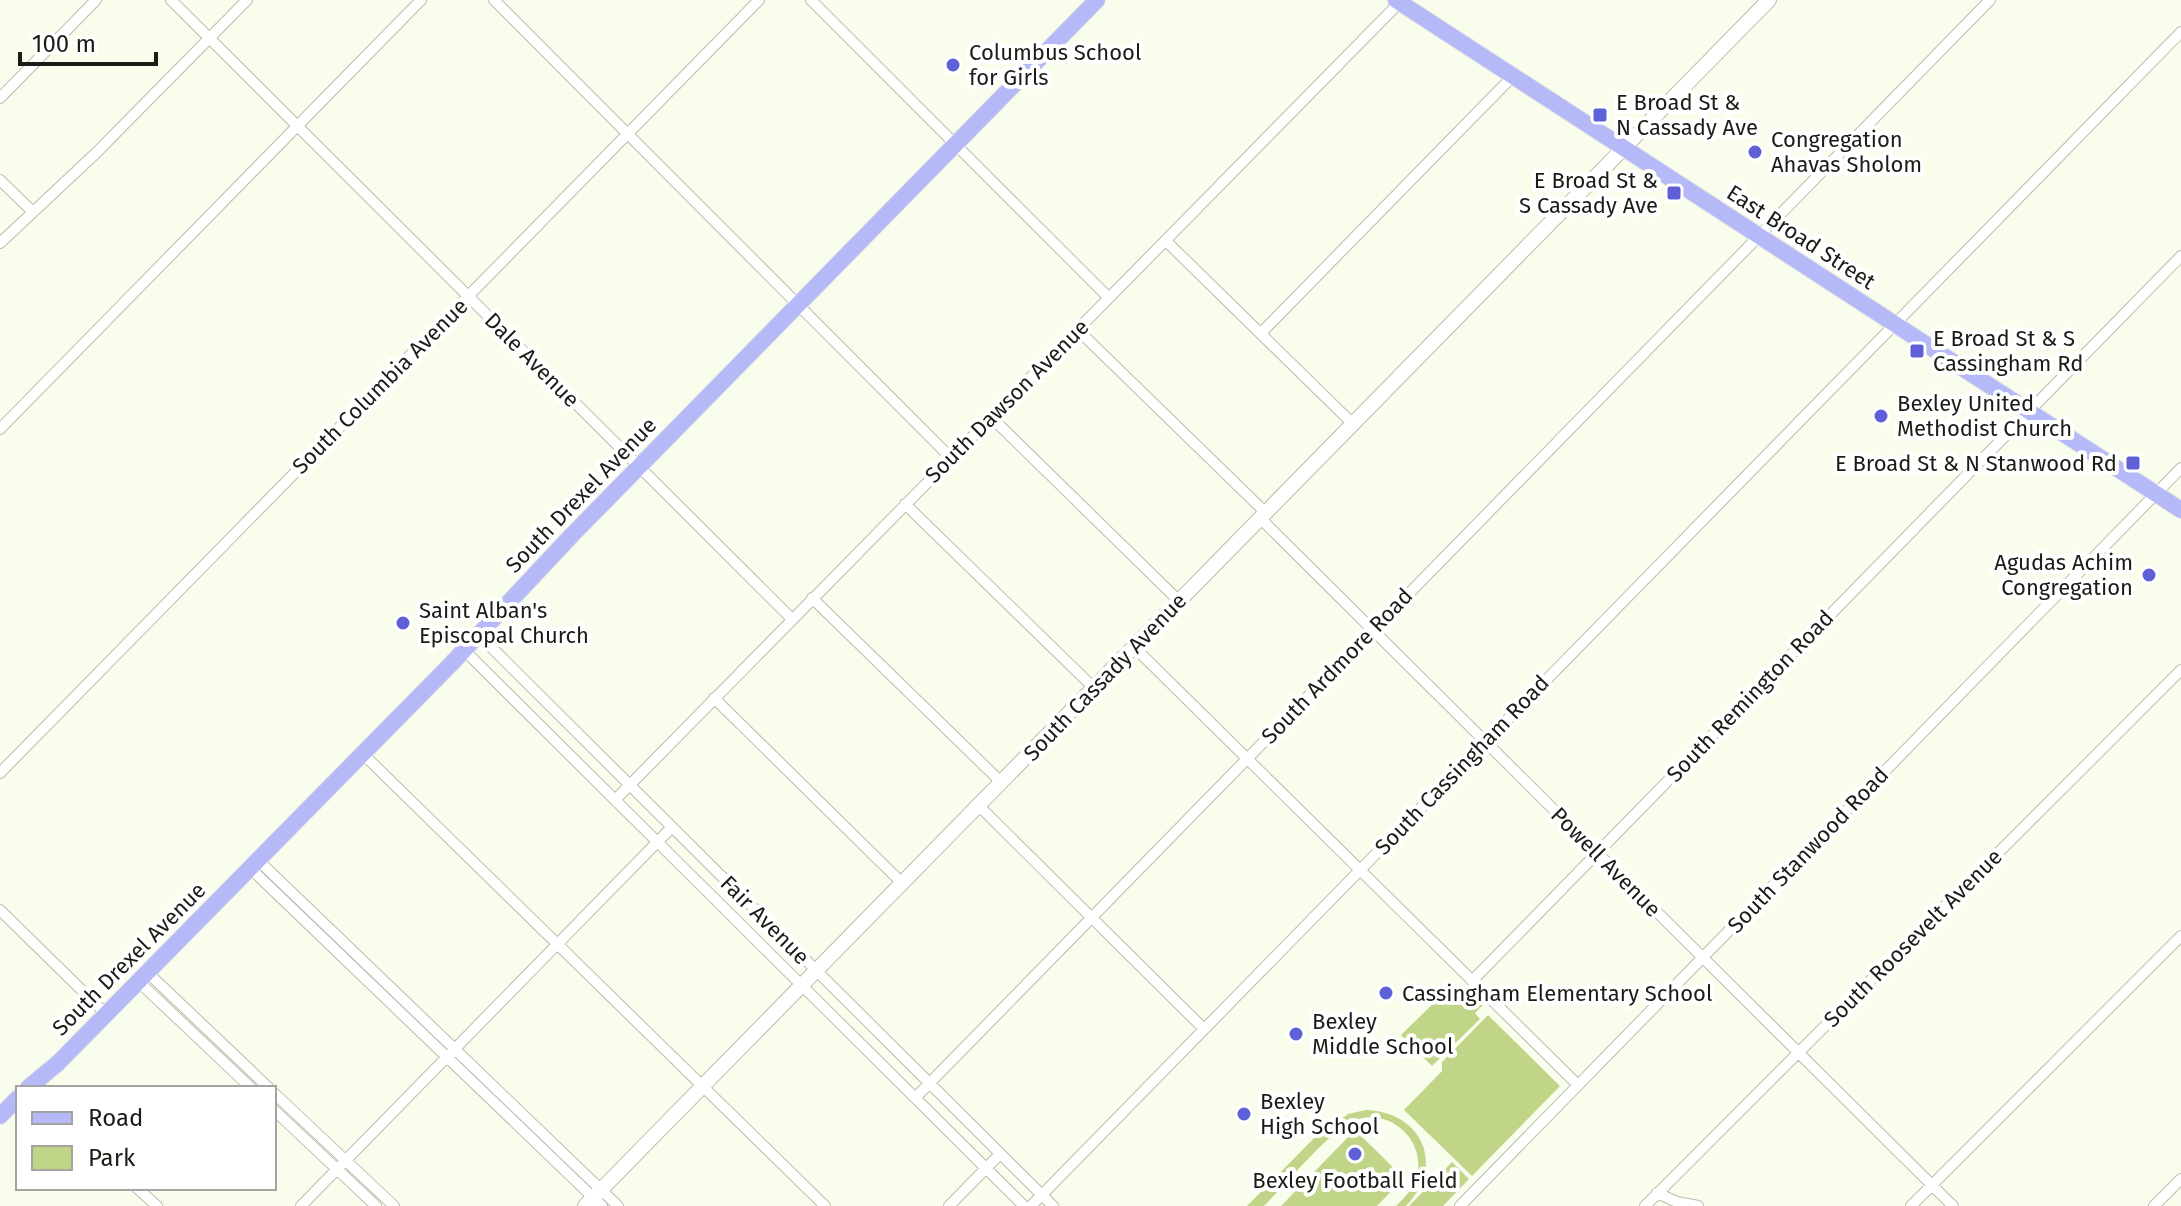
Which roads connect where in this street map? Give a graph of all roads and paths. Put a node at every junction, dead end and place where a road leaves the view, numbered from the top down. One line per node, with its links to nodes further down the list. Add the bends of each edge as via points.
1 (96, 0): 15 (street)
2 (171, 0): 13 (street, Dale Avenue)
3 (247, 0): 13 (street)
4 (421, 0): 16 (street)
5 (494, 0): 17 (street)
6 (759, 0): 17 (street, South Columbia Avenue)
7 (811, 0): 18 (street)
8 (1097, 0): 18 (main road, South Drexel Avenue)
9 (1769, 0): 19 (street, South Cassady Avenue)
10 (1990, 0): 22 (street, South Ardmore Road)
11 (1400, 1): 14 (main road, East Broad Street); 23 (street, South Dawson Avenue)
12 (2181, 32): 29 (street, South Cassingham Road)
13 (209, 38): 16 (street, Dale Avenue); 21 (street)
14 (1514, 75): 19 (main road, East Broad Street); 31 (street)
15 (0, 98)
16 (298, 126): 26 (street, Dale Avenue); 35 (street)
17 (628, 134): 26 (street, South Columbia Avenue); 28 (street)
18 (955, 145): 27 (street); 28 (main road, South Drexel Avenue)
19 (1624, 147): 22 (main road, East Broad Street); 34 (street, South Cassady Avenue)
20 (0, 180): 21 (street)
21 (32, 211): 24 (street)
22 (1759, 235): 29 (main road, East Broad Street); 46 (street, South Ardmore Road)
23 (1166, 241): 27 (street, South Dawson Avenue); 31 (street)
24 (0, 243)
25 (2181, 256): 32 (street, South Remington Road)
26 (468, 296): 37 (street, Dale Avenue); 56 (street, South Columbia Avenue)
27 (1109, 298): 30 (street, South Dawson Avenue)
28 (798, 305): 36 (street); 37 (main road, South Drexel Avenue)
29 (1893, 324): 32 (main road, East Broad Street); 53 (street, South Cassingham Road)
30 (1078, 330): 33 (street, South Dawson Avenue); 42 (street, Powell Avenue)
31 (1261, 333): 34 (street)
32 (2029, 412): 39 (main road, East Broad Street); 63 (street, South Remington Road)
33 (991, 417): 36 (street, South Dawson Avenue); 44 (street)
34 (1353, 424): 42 (street, South Cassady Avenue)
35 (0, 429)
36 (951, 458): 40 (street, South Dawson Avenue)
37 (638, 467): 45 (street, Dale Avenue); 47 (main road, South Drexel Avenue)
38 (2181, 468): 39 (street, South Stanwood Road)
39 (2155, 494): 41 (main road, East Broad Street); 71 (street, South Stanwood Road)
40 (905, 504): 43 (street, South Dawson Avenue); 51 (street)
41 (2181, 510)
42 (1263, 516): 44 (street, South Cassady Avenue); 46 (street, Powell Avenue)
43 (812, 598): 45 (street, South Dawson Avenue); 57 (street)
44 (1179, 601): 48 (street, South Cassady Avenue)
45 (792, 619): 52 (street, South Dawson Avenue)
46 (1373, 630): 53 (street, Powell Avenue); 55 (street, South Ardmore Road)
47 (478, 634): 49 (main road, South Drexel Avenue); 58 (street, Fair Avenue)
48 (1134, 647): 51 (street, South Cassady Avenue); 55 (street)
49 (464, 650): 54 (main road, South Drexel Avenue); 59 (street, Fair Avenue)
50 (2181, 670): 79 (street, South Roosevelt Avenue)
51 (1094, 688): 57 (street, South Cassady Avenue)
52 (714, 698): 58 (street, South Dawson Avenue); 66 (street)
53 (1485, 741): 63 (street, Powell Avenue); 65 (street, South Cassingham Road)
54 (363, 754): 64 (main road, South Drexel Avenue); 70 (street)
55 (1247, 758): 65 (street); 68 (street, South Ardmore Road)
56 (0, 773)
57 (1002, 783): 60 (street, South Cassady Avenue)
58 (629, 785): 59 (street, South Dawson Avenue); 61 (street, Fair Avenue)
59 (615, 800): 62 (street, Fair Avenue)
60 (979, 806): 66 (street, South Cassady Avenue); 68 (street)
61 (672, 827): 62 (street); 72 (street, Fair Avenue)
62 (658, 842): 70 (street); 75 (street, Fair Avenue)
63 (1597, 852): 71 (street, Powell Avenue); 74 (street, South Remington Road)
64 (254, 864): 73 (main road, South Drexel Avenue); 78 (street)
65 (1359, 870): 74 (street); 77 (street, South Cassingham Road)
66 (903, 884): 72 (street, South Cassady Avenue)
67 (0, 910): 76 (street)
68 (1091, 917): 77 (street); 80 (street, South Ardmore Road)
69 (2181, 936): 96 (street)
70 (558, 945): 78 (street); 85 (street)
71 (1702, 958): 79 (street, Powell Avenue); 81 (street, South Stanwood Road)
72 (817, 972): 75 (street, South Cassady Avenue); 80 (street, Fair Avenue)
73 (142, 977): 76 (main road, South Drexel Avenue); 83 (street); 84 (street)
74 (1472, 981): 81 (street)
75 (803, 986): 85 (street, South Cassady Avenue); 87 (street, Fair Avenue)
76 (106, 1014): 82 (main road, South Drexel Avenue)
77 (1204, 1029): 99 (street, South Cassingham Road)
78 (451, 1053): 92 (street); 100 (street)
79 (1798, 1053): 96 (street, Powell Avenue); 98 (street, South Roosevelt Avenue)
80 (929, 1083): 87 (street, South Ardmore Road); 91 (street, Fair Avenue)
81 (1578, 1085): 111 (street, South Stanwood Road)
82 (31, 1086)
83 (249, 1086)
84 (267, 1086)
85 (703, 1087): 100 (street, South Cassady Avenue); 106 (street)
86 (276, 1095): 92 (street)
87 (915, 1098): 93 (street, Fair Avenue)
88 (16, 1100): 90 (main road)
89 (276, 1112): 94 (street)
90 (0, 1116)
91 (1000, 1154): 93 (street); 99 (street, Fair Avenue)
92 (346, 1160): 94 (street); 104 (street)
93 (986, 1168): 107 (street); 108 (street, Fair Avenue)
94 (337, 1169): 102 (street); 103 (street)
95 (2181, 1179): 116 (street)
96 (1931, 1185): 114 (street); 115 (street, Powell Avenue)
97 (139, 1190): 101 (street)
98 (1657, 1193): 112 (street, South Roosevelt Avenue); 113 (street)
99 (1042, 1195): 109 (street, South Cassingham Road); 110 (street, Fair Avenue)
100 (595, 1200): 105 (street)
101 (157, 1206)
102 (301, 1206)
103 (376, 1206)
104 (394, 1206)
105 (618, 1206)
106 (825, 1206)
107 (949, 1206)
108 (1024, 1206)
109 (1031, 1206)
110 (1053, 1206)
111 (1460, 1206)
112 (1645, 1206)
113 (1698, 1206)
114 (1911, 1206)
115 (1953, 1206)
116 (2154, 1206)

